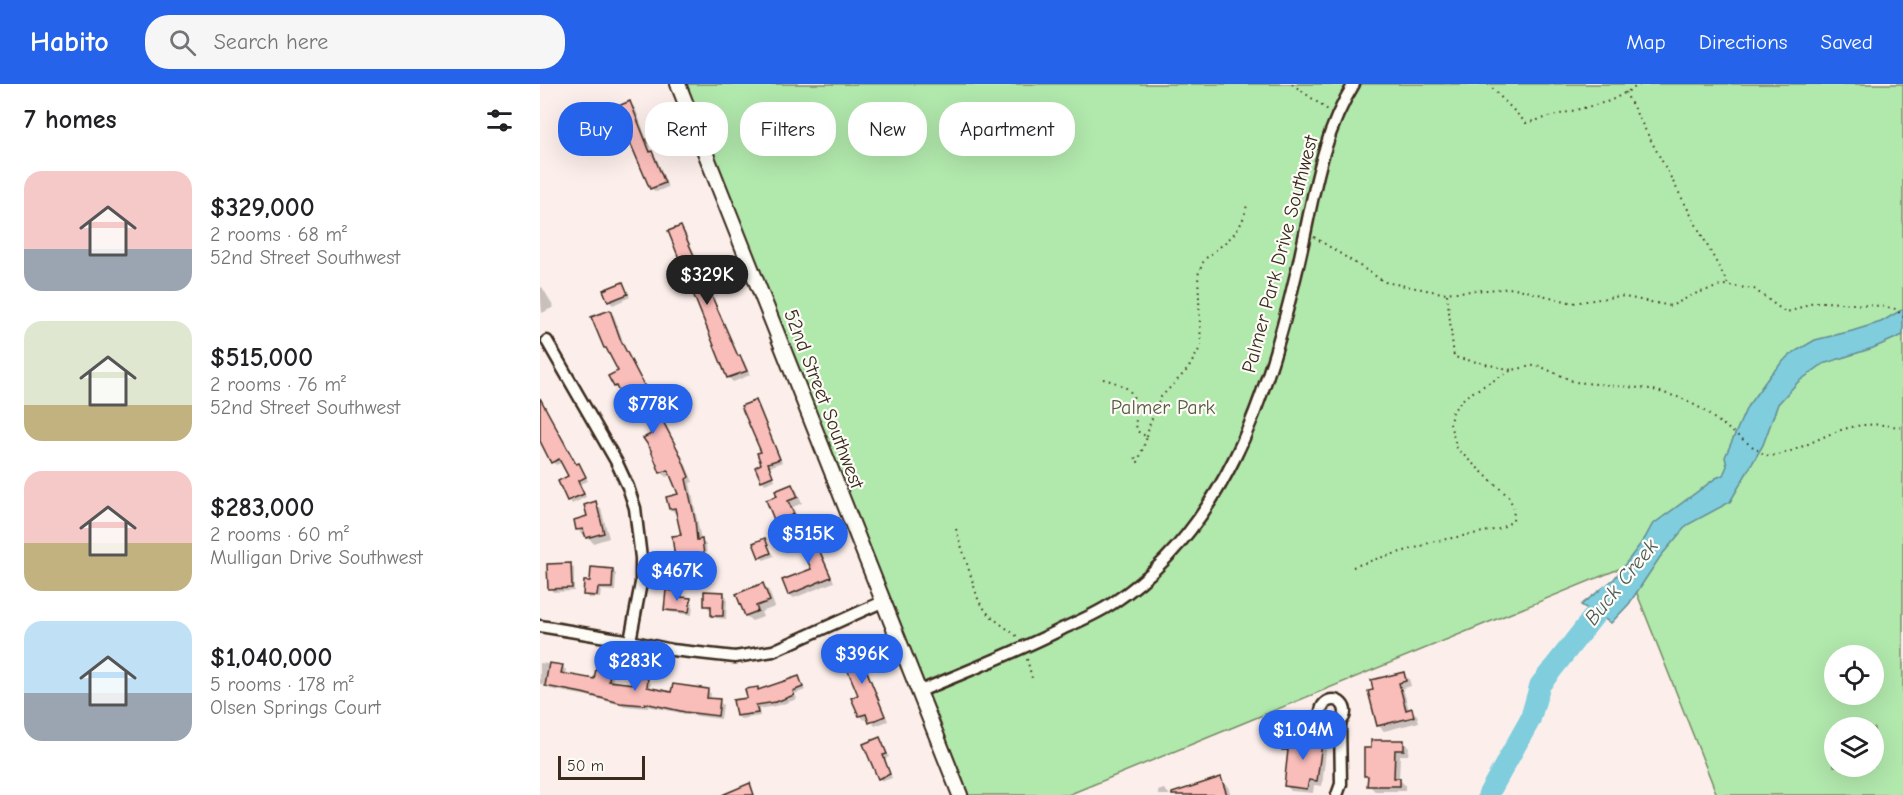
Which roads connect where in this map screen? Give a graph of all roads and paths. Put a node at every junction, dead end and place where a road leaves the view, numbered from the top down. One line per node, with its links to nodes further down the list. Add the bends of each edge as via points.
1 (678, 84): 21 (street, 52nd Street Southwest)
2 (1292, 84): 7 (path)
3 (1354, 84): 7 (street, Palmer Park Drive Southwest)
4 (1488, 84): 6 (path, via 1526,123 1610,101)
5 (1641, 84): 6 (path)
6 (1625, 92): 10 (path)
7 (1337, 116): 9 (street, Palmer Park Drive Southwest)
8 (1247, 204): 17 (path, via 1238,231 1201,266 1200,351 1160,398)
9 (1305, 231): 11 (path, via 1385,282); 24 (street, Palmer Park Drive Southwest, via 1274,360 1240,448 1203,516 1166,559 1112,604)
10 (1729, 286): 11 (path, via 1698,293 1671,306 1620,296 1573,303 1515,288); 12 (path, via 1754,289 1785,312 1813,302 1826,302 1896,309)
11 (1447, 293): 14 (path, via 1454,357)
12 (1903, 317)
13 (547, 341): 23 (street, via 616,461 635,508 641,583)
14 (1512, 370): 16 (path, via 1537,364 1575,382 1650,389 1681,398 1764,455 1781,454 1855,426 1887,424); 20 (path, via 1466,396 1452,412 1450,424 1457,449 1509,497 1514,508 1513,521 1499,529 1431,542)
15 (1103, 379): 17 (path, via 1121,385 1132,395 1137,430)
16 (1903, 428)
17 (1147, 437): 18 (path)
18 (1140, 456)
19 (956, 530): 24 (path, via 979,602 1019,637)
20 (1353, 567)
21 (882, 602): 23 (street, via 773,651 735,657); 26 (street, 52nd Street Southwest)
22 (540, 626): 23 (street)
23 (630, 641)
24 (1023, 647): 25 (path); 26 (street, Palmer Park Drive Southwest)
25 (1033, 682)
26 (918, 692): 28 (street, 52nd Street Southwest)
27 (1340, 721): 29 (street, via 1341,784)
28 (960, 795)
29 (1337, 795)

